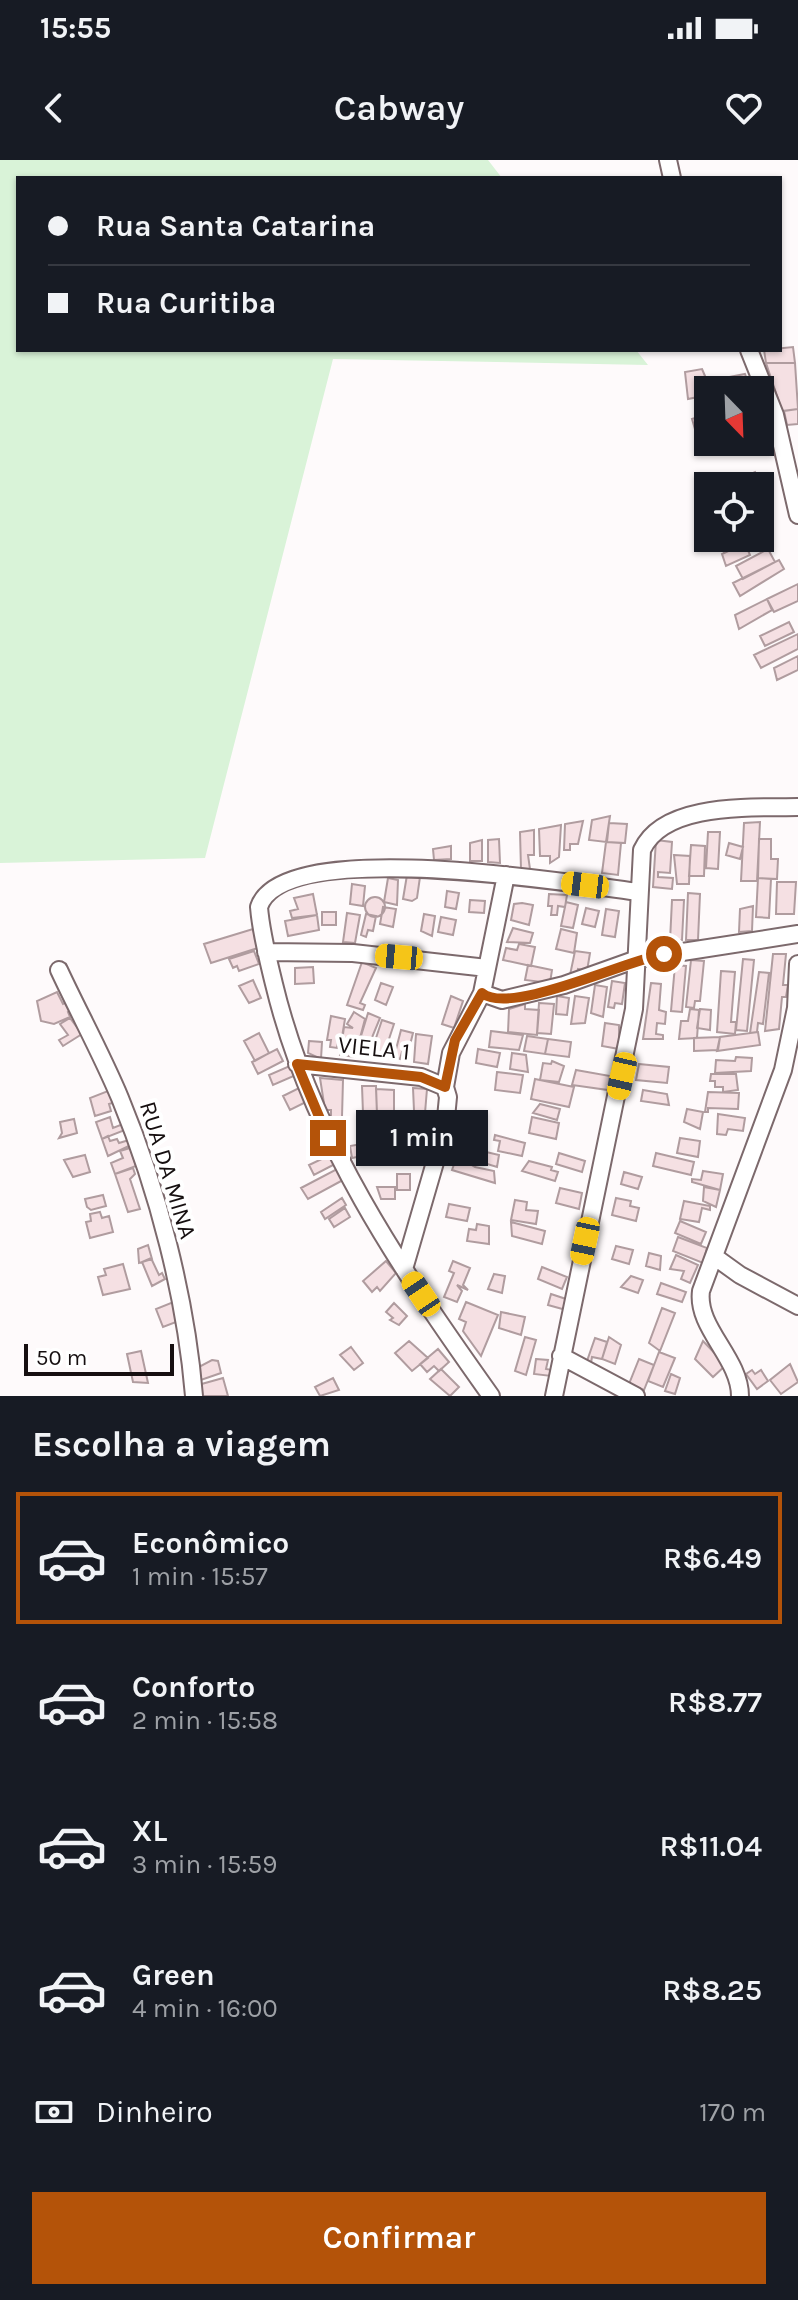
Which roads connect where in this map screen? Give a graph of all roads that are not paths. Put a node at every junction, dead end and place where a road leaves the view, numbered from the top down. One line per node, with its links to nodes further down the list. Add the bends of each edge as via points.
1 (750, 352): 2 (street, via 775,415)
2 (798, 515)
3 (798, 807): 5 (street, via 737,808 662,825 649,834 642,850)
4 (506, 875): 5 (street); 7 (street, via 392,867 289,883 268,891 259,907); 10 (street)
5 (638, 892): 8 (street)
6 (798, 934): 8 (street)
7 (266, 952): 10 (street, via 353,953); 13 (street)
8 (637, 959): 12 (street, via 524,996 502,1000); 18 (street, via 622,1076)
9 (798, 964): 15 (street, via 796,1008 783,1070)
10 (487, 968): 12 (street)
11 (59, 970): 19 (street, RUA DA MINA, via 120,1099 146,1175 183,1308)
12 (482, 993): 14 (street, via 455,1040)
13 (297, 1064): 14 (street, VIELA 1, via 421,1077); 16 (street, via 328,1138)
14 (445, 1087): 16 (street, via 445,1128)
15 (715, 1257): 17 (street); 23 (street, via 699,1305)
16 (404, 1269): 20 (street)
17 (798, 1306)
18 (561, 1356): 21 (street); 22 (street)
19 (194, 1396)
20 (491, 1396)
21 (554, 1396)
22 (636, 1396)
23 (740, 1396)

